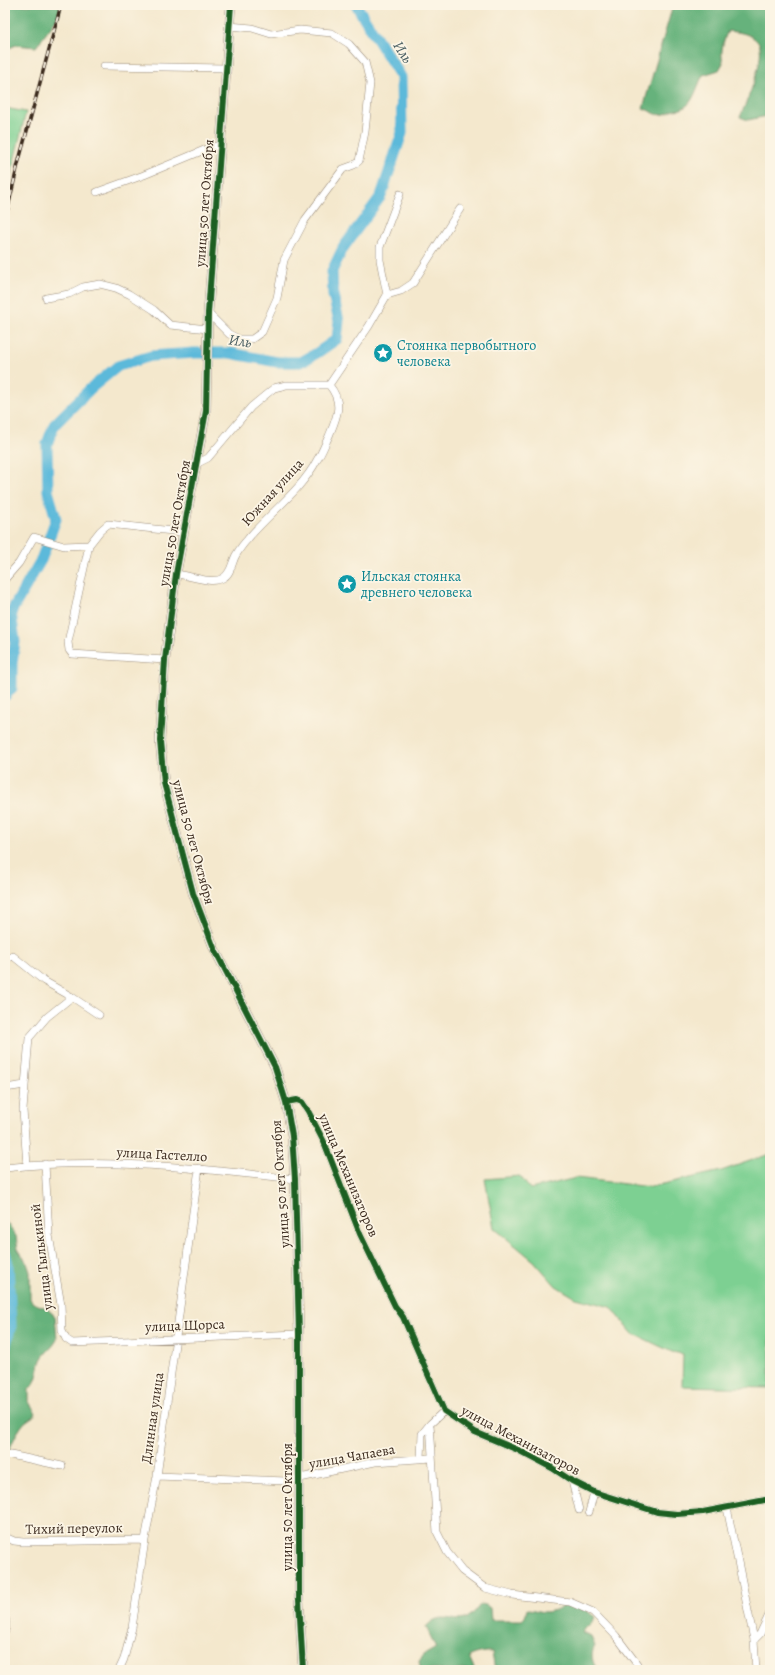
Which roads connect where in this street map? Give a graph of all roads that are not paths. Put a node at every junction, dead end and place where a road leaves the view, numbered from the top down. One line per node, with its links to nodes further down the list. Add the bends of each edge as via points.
1 (232, 5): 2 (street, улица 50 лет Октября)
2 (229, 26): 4 (street, улица 50 лет Октября); 11 (street, via 252,28 272,34 300,30 332,33 349,44 365,62 370,83 359,161 343,169 305,220 284,260 277,298 262,332 252,339 239,339 229,334)
3 (104, 66): 4 (street)
4 (226, 68): 5 (street, улица 50 лет Октября)
5 (220, 145): 6 (street); 11 (street, улица 50 лет Октября)
6 (96, 192)
7 (400, 194): 9 (street, via 380,247)
8 (460, 209): 9 (street, via 413,283 401,291)
9 (387, 295): 13 (street, via 370,326)
10 (46, 298): 12 (street, via 100,284 129,294 154,310 170,325)
11 (208, 313): 12 (street, улица 50 лет Октября)
12 (208, 333): 14 (street, улица 50 лет Октября, via 206,411)
13 (329, 386): 14 (street, via 286,385 274,388 251,407 208,458); 17 (street, Южная улица, via 338,401 339,409 317,462 297,487 247,539 224,578 216,581)
14 (198, 463): 15 (street, улица 50 лет Октября)
15 (182, 532): 16 (street, via 108,524); 17 (street, улица 50 лет Октября)
16 (89, 544): 18 (street, via 64,546 34,537 19,563); 19 (street, via 68,642 69,650 72,654 81,655)
17 (176, 574): 19 (street, улица 50 лет Октября)
18 (5, 579)
19 (165, 660): 25 (street, улица 50 лет Октября, via 160,741 164,783 193,893 214,948 275,1067)
20 (5, 958): 21 (street, via 13,956 44,981)
21 (72, 997): 22 (street); 23 (street, via 47,1017 29,1038)
22 (99, 1015)
23 (24, 1085): 24 (street); 27 (street)
24 (5, 1088)
25 (286, 1102): 30 (street, улица 50 лет Октября, via 292,1136); 34 (street, улица Механизаторов, via 302,1102 324,1142 360,1234 395,1306 403,1317)
26 (45, 1164): 27 (street, улица Гастелло); 29 (street, улица Гастелло, via 132,1164); 33 (street, улица Тылькиной, via 50,1235 61,1305 62,1331 66,1339)
27 (27, 1165): 28 (street, улица Гастелло)
28 (5, 1168)
29 (199, 1168): 30 (street, улица Гастелло); 32 (street, Длинная улица)
30 (295, 1179): 31 (street, улица 50 лет Октября)
31 (299, 1334): 32 (street, улица Щорса); 41 (street, улица 50 лет Октября)
32 (176, 1338): 33 (street, улица Щорса); 40 (street, Длинная улица)
33 (72, 1343)
34 (444, 1411): 35 (street, улица Механизаторов); 42 (street, улица Механизаторов, via 475,1432 518,1450)
35 (430, 1424): 37 (street, via 422,1434); 38 (street)
36 (5, 1456): 39 (street, via 6,1454)
37 (420, 1458): 38 (street, улица Чапаева); 41 (street, улица Чапаева, via 375,1462)
38 (432, 1458): 56 (street, via 437,1532 447,1552 462,1571 486,1588 512,1595 570,1602 593,1612 616,1636)
39 (62, 1466)
40 (157, 1476): 41 (street, улица Чапаева, via 286,1481); 49 (street, Длинная улица)
41 (299, 1478): 55 (street, улица 50 лет Октября, via 299,1600)
42 (572, 1481): 43 (street, улица Механизаторов); 46 (street)
43 (594, 1492): 45 (street, улица Механизаторов, via 657,1512 676,1514); 47 (street)
44 (770, 1499): 45 (street, улица Механизаторов)
45 (727, 1508): 53 (street)
46 (579, 1510)
47 (589, 1512)
48 (5, 1537): 49 (street, Тихий переулок, via 23,1542)
49 (144, 1540): 54 (street, Длинная улица, via 132,1628)
50 (770, 1613): 53 (street, via 760,1634)
51 (5, 1617): 52 (street)
52 (5, 1631)
53 (754, 1640): 57 (street)
54 (120, 1670)
55 (303, 1670)
56 (639, 1670)
57 (756, 1670)

